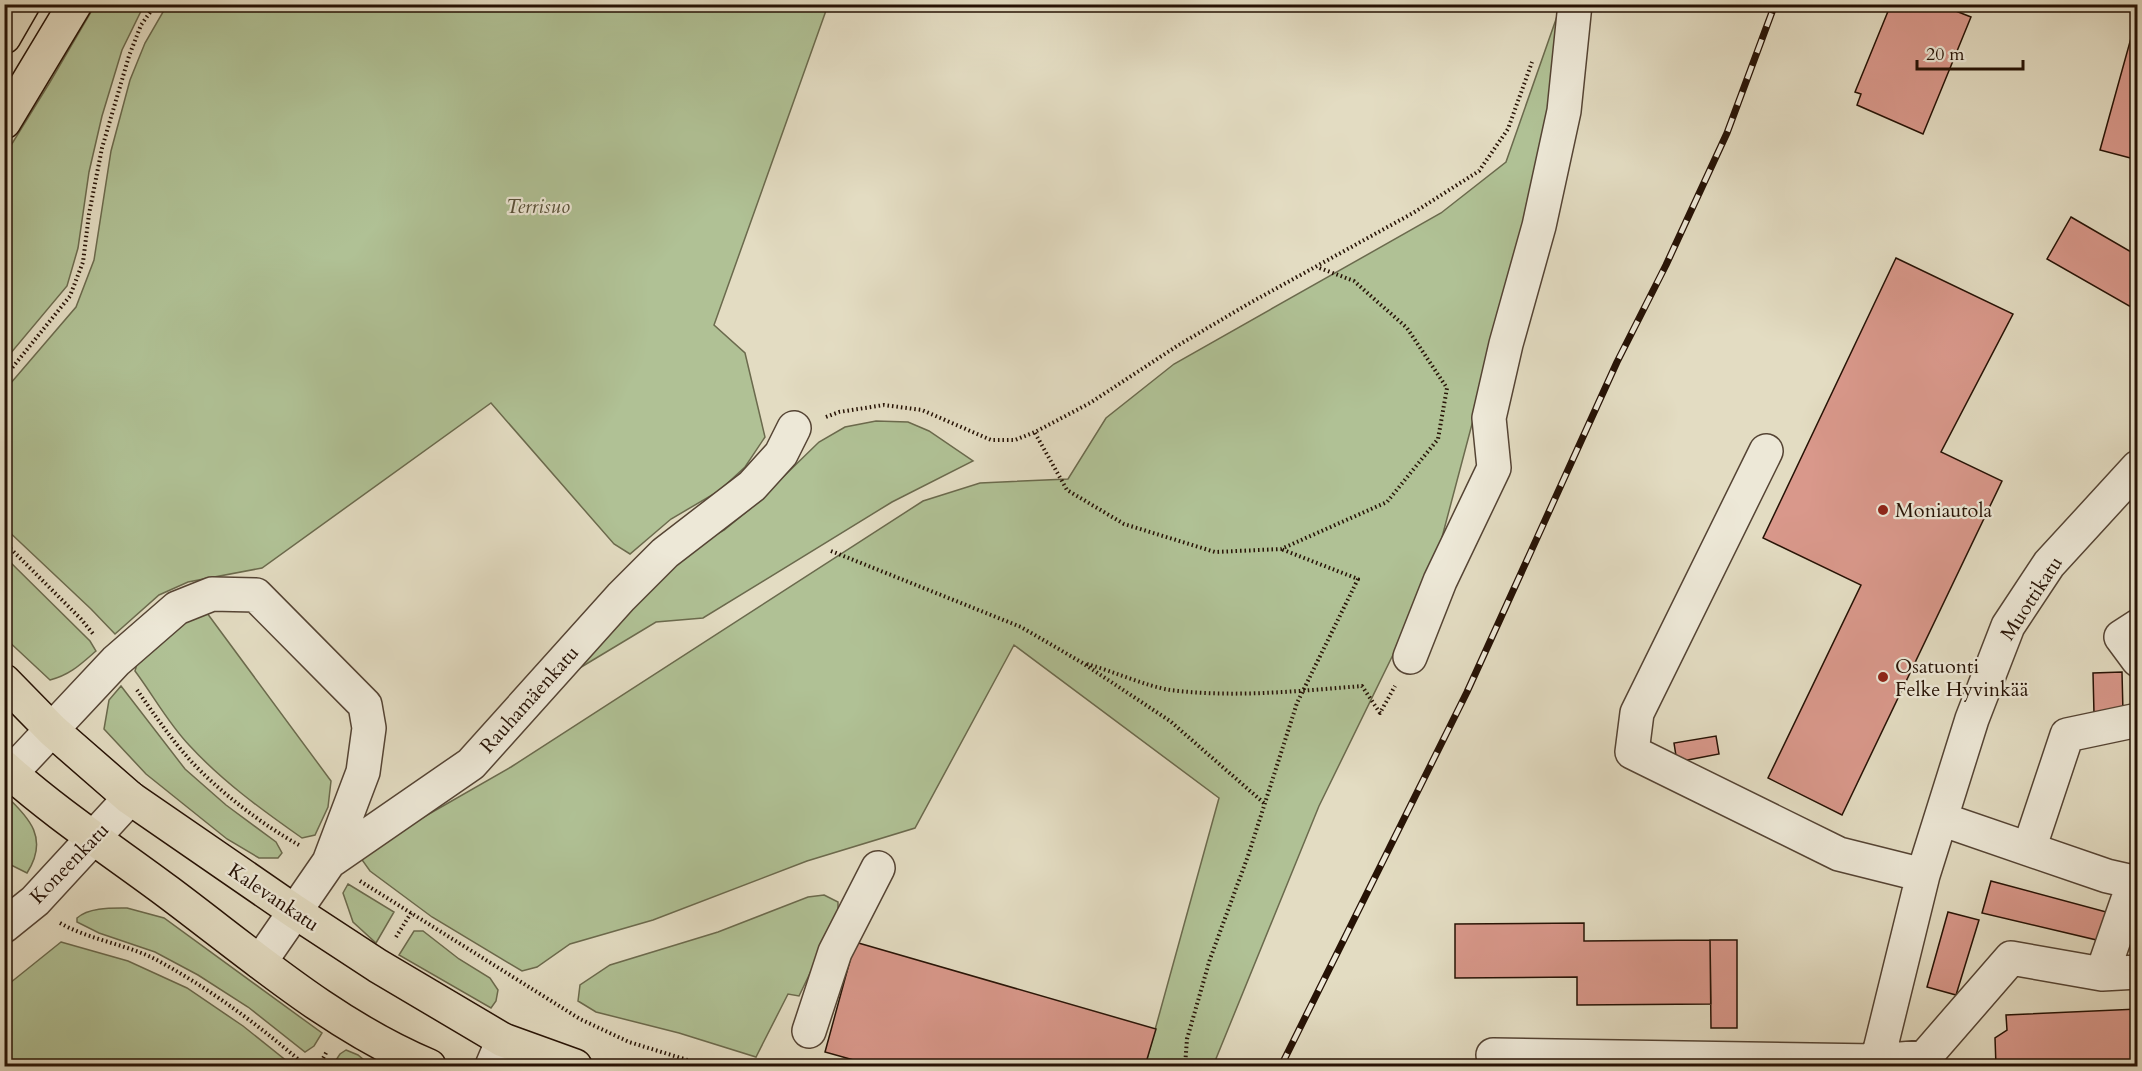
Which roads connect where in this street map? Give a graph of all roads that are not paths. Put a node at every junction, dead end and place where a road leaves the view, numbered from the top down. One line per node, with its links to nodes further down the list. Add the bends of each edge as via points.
1 (23, 4): 4 (main road)
2 (75, 4): 5 (main road)
3 (1575, 4): 10 (street, via 1564,111 1539,226 1489,418 1494,468 1440,581)
4 (4, 37)
5 (4, 122)
6 (794, 428): 20 (street, Rauhamäenkatu, via 781,454 752,486 665,553 471,764)
7 (1766, 452): 22 (street, via 1637,713 1632,752 1839,854)
8 (2138, 467): 17 (street, Muottikatu, via 2049,564 2008,627 1972,719)
9 (2138, 626): 11 (street, via 2121,637)
10 (1410, 657)
11 (2138, 660)
12 (4, 681): 14 (main road, Kalevankatu)
13 (2138, 720): 19 (street, via 2067,735)
14 (52, 730): 15 (street); 16 (main road, Kalevankatu); 20 (street, via 116,661 177,608 212,594 256,595 365,705 369,728 363,772)
15 (8, 770): 18 (main road)
16 (130, 798): 18 (street, Koneenkatu); 24 (main road, Kalevankatu)
17 (1941, 819): 19 (street); 22 (street, Muottikatu)
18 (94, 839): 25 (street, Koneenkatu); 26 (main road)
19 (2029, 849): 23 (street)
20 (329, 862): 24 (street, Rauhamäenkatu)
21 (878, 868): 29 (street, via 835,952)
22 (1923, 875): 32 (street, Muottikatu)
23 (2136, 882): 28 (street)
24 (294, 911): 26 (street, Rauhamäenkatu); 30 (main road, Kalevankatu)
25 (4, 926)
26 (260, 962): 33 (main road, via 344,1022)
27 (2138, 972): 28 (street)
28 (2102, 974): 32 (street, via 2010,958 1925,1057)
29 (809, 1031)
30 (498, 1053): 34 (main road, Kalevankatu)
31 (1493, 1055): 32 (street)
32 (1877, 1064)
33 (429, 1066)
34 (575, 1066)

